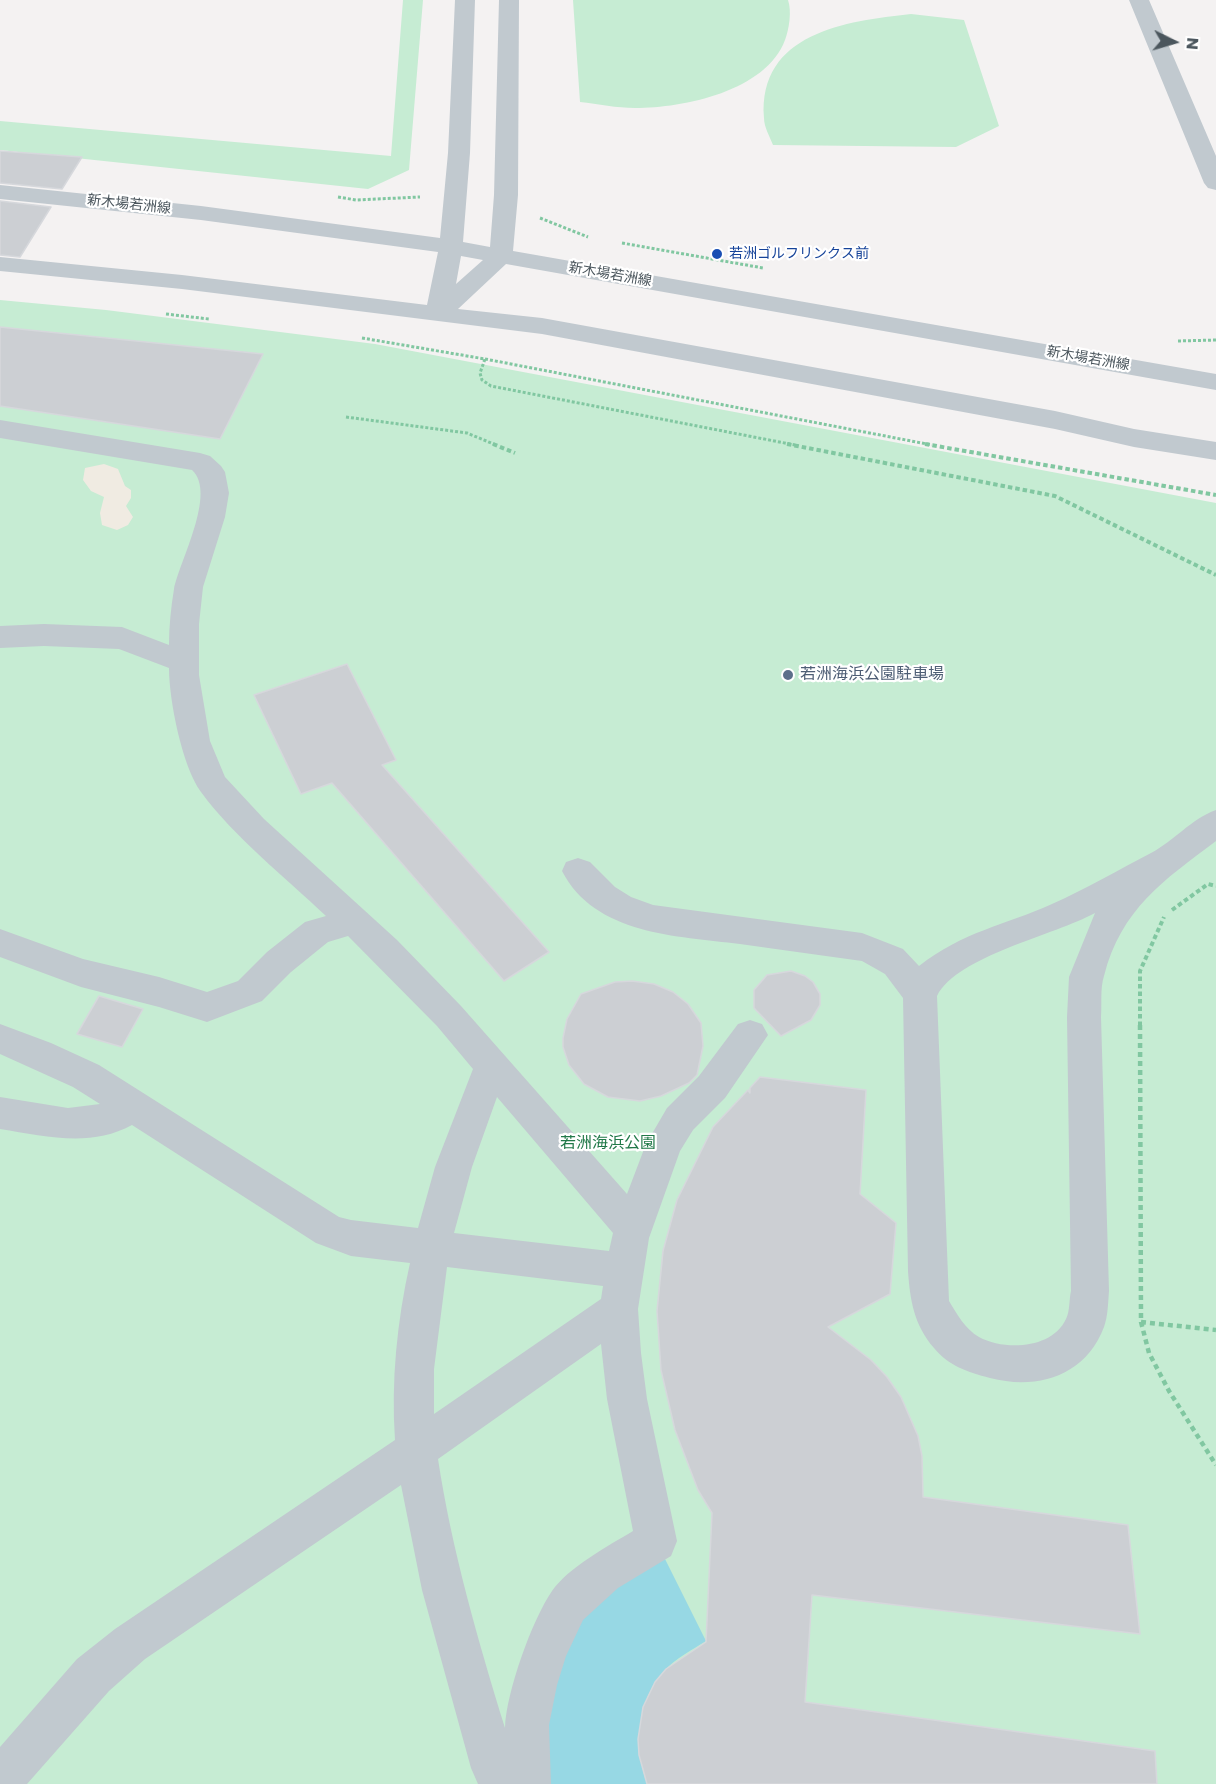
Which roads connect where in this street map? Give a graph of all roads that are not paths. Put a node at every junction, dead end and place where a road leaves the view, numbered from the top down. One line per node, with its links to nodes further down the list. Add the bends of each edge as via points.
1 (465, 0): 6 (street)
2 (508, 0): 7 (street, via 506,195)
3 (1139, 0): 4 (street)
4 (1216, 183)
5 (0, 192): 6 (street, 新木場若洲線, via 201,213)
6 (451, 247): 7 (street, 新木場若洲線); 9 (street)
7 (501, 255): 9 (street); 10 (street, 新木場若洲線)
8 (0, 264): 9 (street)
9 (438, 314): 12 (street, via 542,326)
10 (1216, 382)
11 (0, 429): 14 (street, via 200,462 212,472 215,493 189,587)
12 (1216, 451)
13 (0, 638): 14 (street, via 122,638)
14 (184, 662): 18 (street, via 195,741 212,783 253,828)
15 (1216, 823): 16 (street)
16 (1167, 860): 20 (street, via 1064,914 954,958 929,978); 20 (street, via 1127,895 1107,923 1086,977 1090,1291 1085,1325 1069,1347 1045,1362 1010,1364 968,1353 947,1334 930,1305)
17 (578, 871): 20 (street, via 605,900 653,919 885,953 905,970)
18 (353, 921): 19 (street, via 317,932 250,991 207,1007 81,973); 23 (street, via 449,1016)
19 (0, 943)
20 (920, 996)
21 (750, 1035): 26 (street, via 664,1144)
22 (0, 1039): 24 (street, via 86,1076)
23 (492, 1065): 26 (street); 27 (street, via 455,1158)
24 (133, 1106): 25 (street, via 109,1119 68,1124); 27 (street, via 329,1231 351,1238)
25 (0, 1113)
26 (633, 1228): 28 (street)
27 (431, 1248): 28 (street); 29 (street, via 421,1294 416,1356 413,1407)
28 (622, 1290): 29 (street); 32 (street, via 627,1399 656,1541 603,1573 568,1605 546,1650 535,1685 527,1725)
29 (417, 1448): 30 (street, via 130,1644 93,1675); 31 (street, via 439,1579 494,1768)
30 (0, 1780)
31 (504, 1784)
32 (528, 1784)

